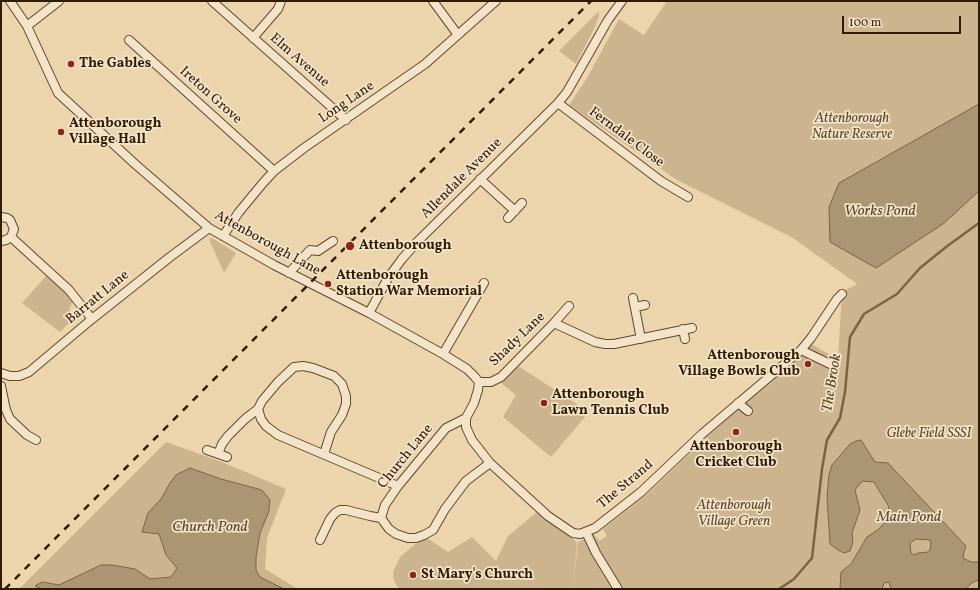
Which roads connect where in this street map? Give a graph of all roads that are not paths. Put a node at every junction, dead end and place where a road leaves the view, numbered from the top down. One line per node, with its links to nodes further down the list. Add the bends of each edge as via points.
1 (10, 1): 8 (street, Attenborough Lane)
2 (59, 1): 8 (street)
3 (212, 1): 10 (street, Elm Avenue)
4 (281, 1): 10 (street, Elm Avenue, via 278,9)
5 (434, 1): 9 (street)
6 (496, 1): 9 (street, Long Lane)
7 (622, 1): 12 (street, Allendale Avenue)
8 (26, 26): 23 (street, Attenborough Lane, via 58,93)
9 (458, 35): 13 (street, Long Lane, via 425,64)
10 (253, 38): 13 (street, Elm Avenue)
11 (129, 40): 14 (street, Ireton Grove)
12 (558, 103): 15 (street, Allendale Avenue); 16 (street, Ferndale Close, via 661,181)
13 (346, 120): 14 (street, Long Lane)
14 (274, 171): 24 (street, Long Lane)
15 (480, 179): 20 (street); 35 (street, Allendale Avenue, via 402,259 388,278)
16 (680, 192): 17 (street, Ferndale Close); 18 (street)
17 (688, 197)
18 (675, 200)
19 (522, 203): 20 (street)
20 (515, 211): 22 (street)
21 (1, 217): 25 (street, via 7,218 13,224)
22 (508, 218)
23 (209, 228): 24 (street, Attenborough Lane); 36 (street, Barratt Lane)
24 (222, 236): 28 (street, Attenborough Lane)
25 (11, 237): 26 (street); 36 (street, via 69,290)
26 (1, 241)
27 (333, 241): 28 (street, via 318,251 310,250)
28 (289, 273): 35 (street, Attenborough Lane)
29 (484, 287): 43 (street)
30 (842, 294): 42 (street, The Strand)
31 (633, 298): 34 (street)
32 (645, 305): 34 (street)
33 (569, 306): 37 (street, Shady Lane)
34 (635, 307): 40 (street)
35 (369, 313): 43 (street, Attenborough Lane)
36 (92, 319): 46 (street, Barratt Lane, via 29,372)
37 (554, 323): 40 (street, via 604,344); 47 (street, Shady Lane, via 501,377 491,382)
38 (692, 328): 39 (street)
39 (683, 329): 40 (street); 41 (street)
40 (641, 339)
41 (685, 339)
42 (801, 350): 44 (street); 49 (street, The Strand)
43 (443, 354): 47 (street, Attenborough Lane, via 467,370)
44 (830, 364)
45 (1, 373): 46 (street)
46 (10, 376): 48 (street)
47 (479, 382): 52 (street, via 476,397)
48 (1, 387): 53 (street, via 10,419)
49 (738, 403): 51 (street); 61 (street, The Strand, via 641,492 602,523)
50 (258, 409): 55 (street, via 228,436); 56 (street, via 266,426 278,435); 56 (street, via 278,382 294,368 313,368 334,376 342,384 346,404 331,432)
51 (748, 411)
52 (466, 418): 58 (street, via 468,433); 59 (street, Church Lane, via 446,428)
53 (36, 440)
54 (206, 450): 55 (street)
55 (218, 454): 57 (street)
56 (324, 454): 59 (street)
57 (227, 457)
58 (490, 463): 60 (street, via 466,481 433,530 424,535 408,538 396,534); 61 (street, via 548,516 573,533)
59 (398, 486): 60 (street, Church Lane, via 385,505)
60 (381, 518): 62 (street, via 340,510 330,519)
61 (586, 532): 63 (street)
62 (320, 540)
63 (618, 589)

